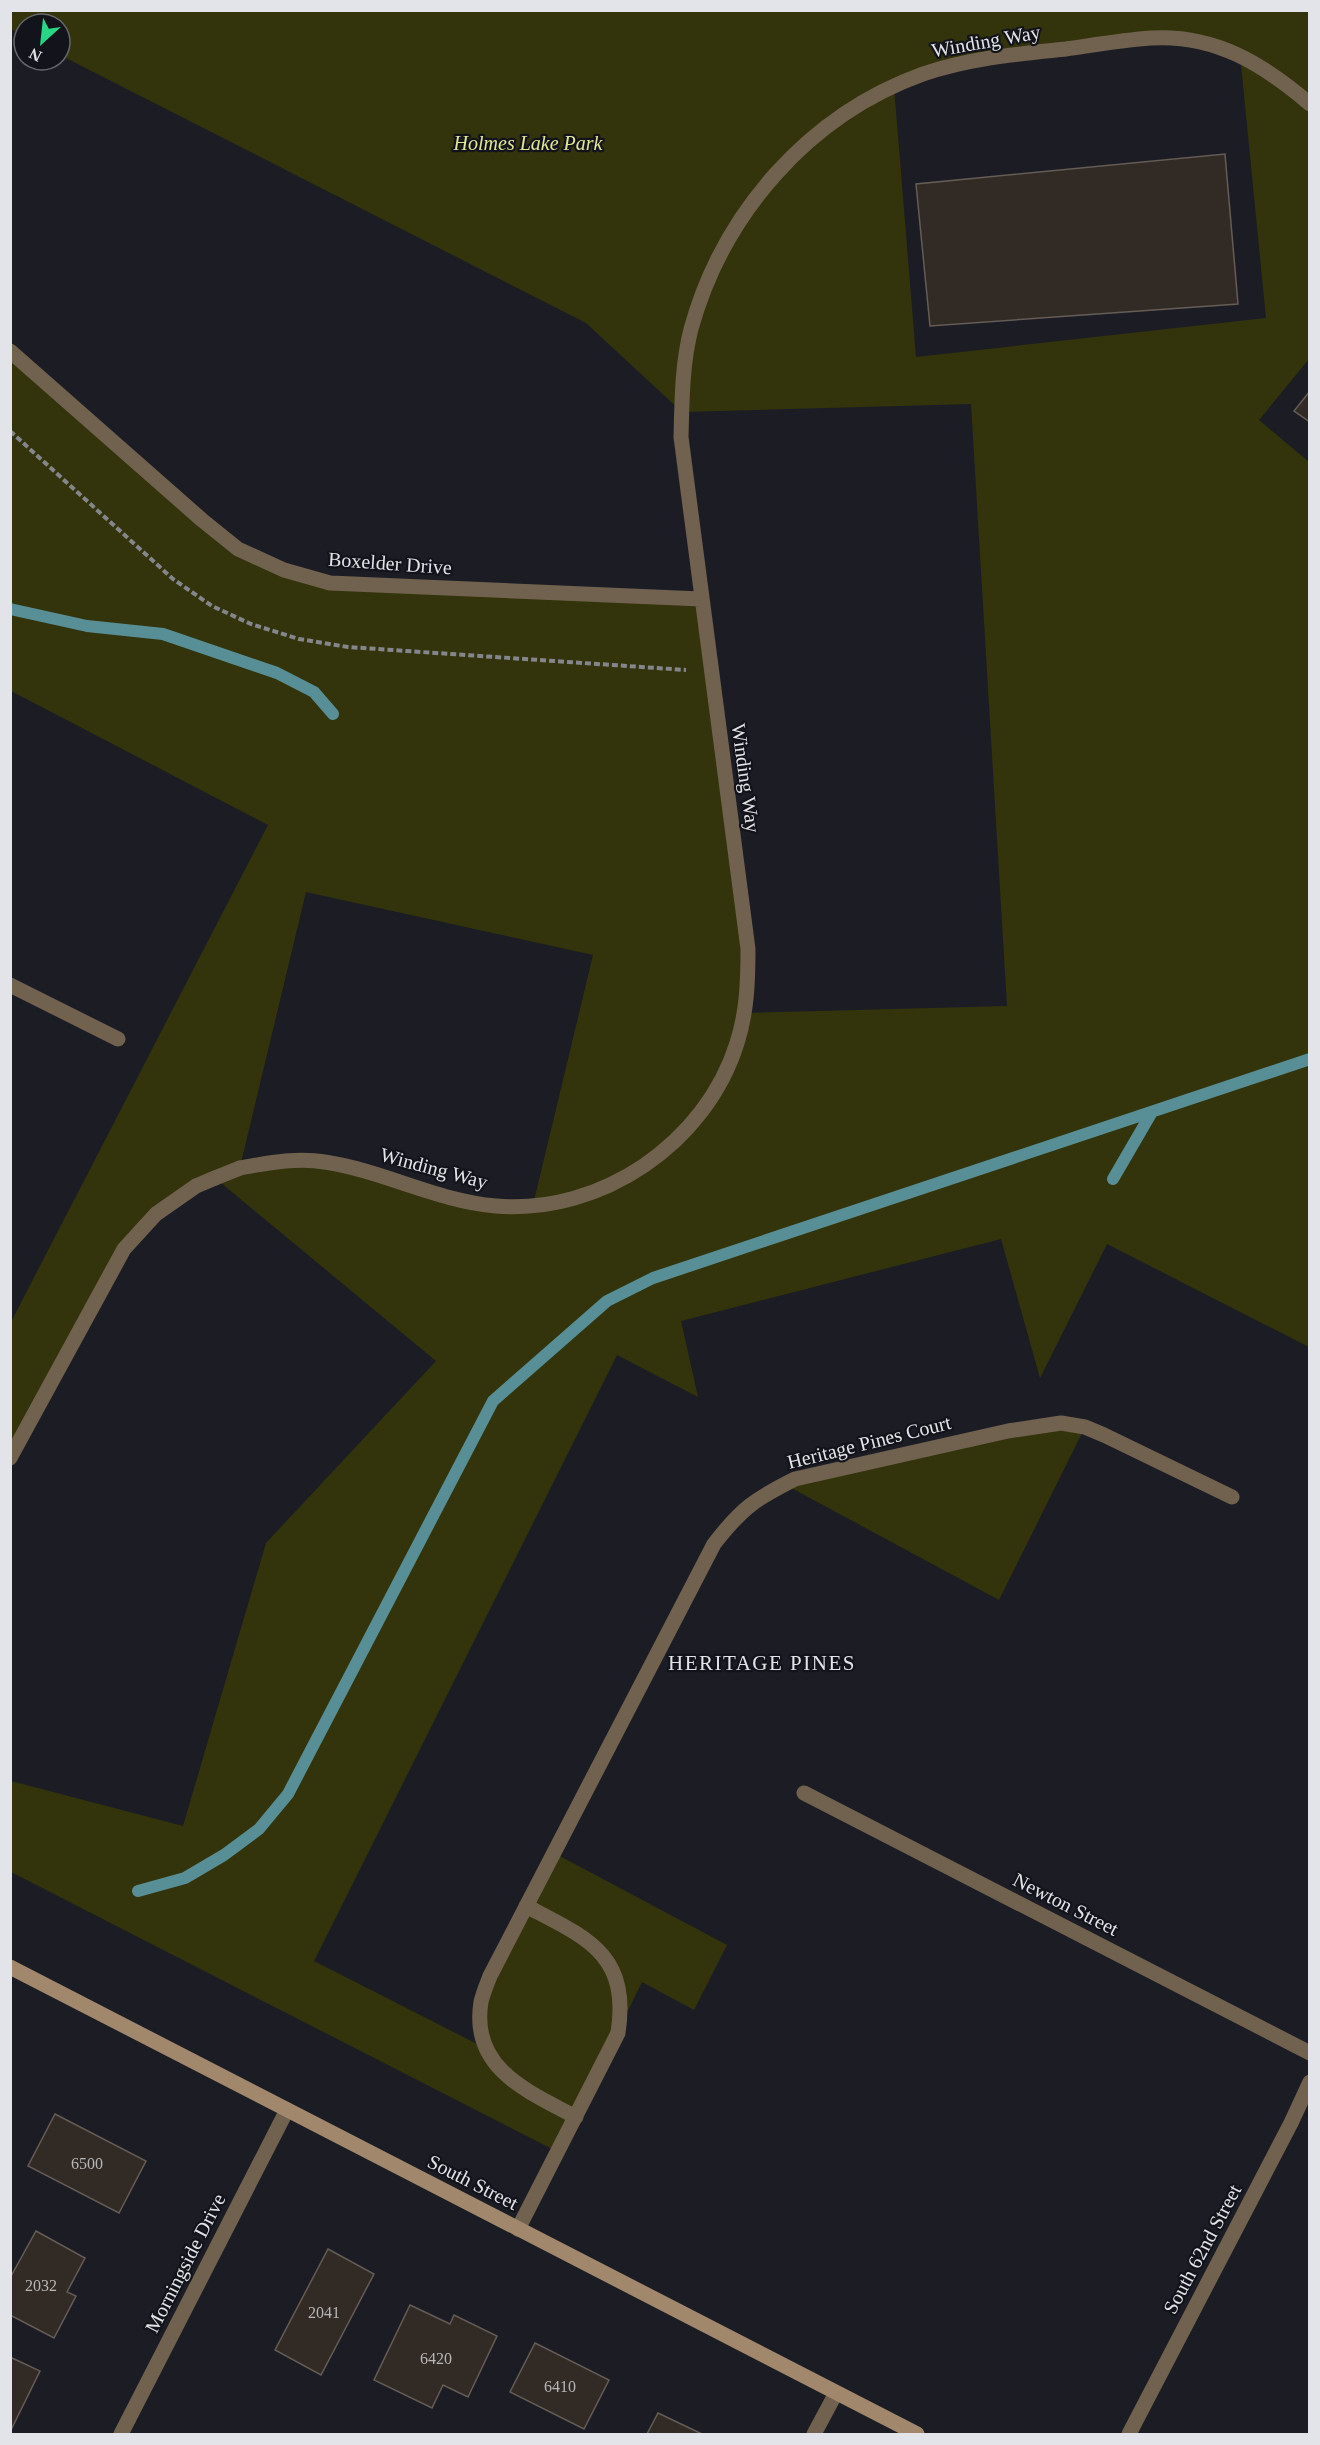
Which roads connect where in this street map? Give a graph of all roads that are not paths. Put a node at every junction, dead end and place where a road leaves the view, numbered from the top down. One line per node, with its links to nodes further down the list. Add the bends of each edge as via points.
1 (1310, 104): 3 (street, Winding Way, via 1278,77 1240,54 1198,41 1153,38 981,59 923,74 868,99 818,132 775,173 738,220 710,274 691,330 682,389 681,437)
2 (10, 351): 3 (street, Boxelder Drive, via 238,549 284,570 330,583)
3 (701, 598): 6 (street, Winding Way, via 748,949 747,996 737,1043 718,1087 697,1117 664,1151 625,1178 580,1196 533,1206 462,1201 324,1162 287,1160 240,1168 196,1186 156,1214 124,1249)
4 (10, 985): 5 (street)
5 (118, 1039)
6 (10, 1458)
7 (1232, 1497): 9 (street, Heritage Pines Court, via 1104,1435 1061,1423 1008,1431 795,1479 764,1494 735,1516 714,1544)
8 (804, 1793): 11 (street, Newton Street)
9 (526, 1906): 14 (street, Heritage Pines Court, via 490,1976 481,2002 481,2026 500,2070 517,2085); 14 (street, via 595,1946 619,1986 622,2010 618,2033)
10 (10, 1967): 13 (main road, South Street)
11 (1310, 2053)
12 (1310, 2082): 20 (street, South 62nd Street)
13 (287, 2110): 15 (main road, South Street); 17 (street, Morningside Drive)
14 (576, 2117): 15 (street)
15 (518, 2229): 16 (main road, South Street)
16 (836, 2393): 18 (street); 19 (main road, South Street)
17 (121, 2434)
18 (814, 2434)
19 (917, 2434)
20 (1129, 2434)

